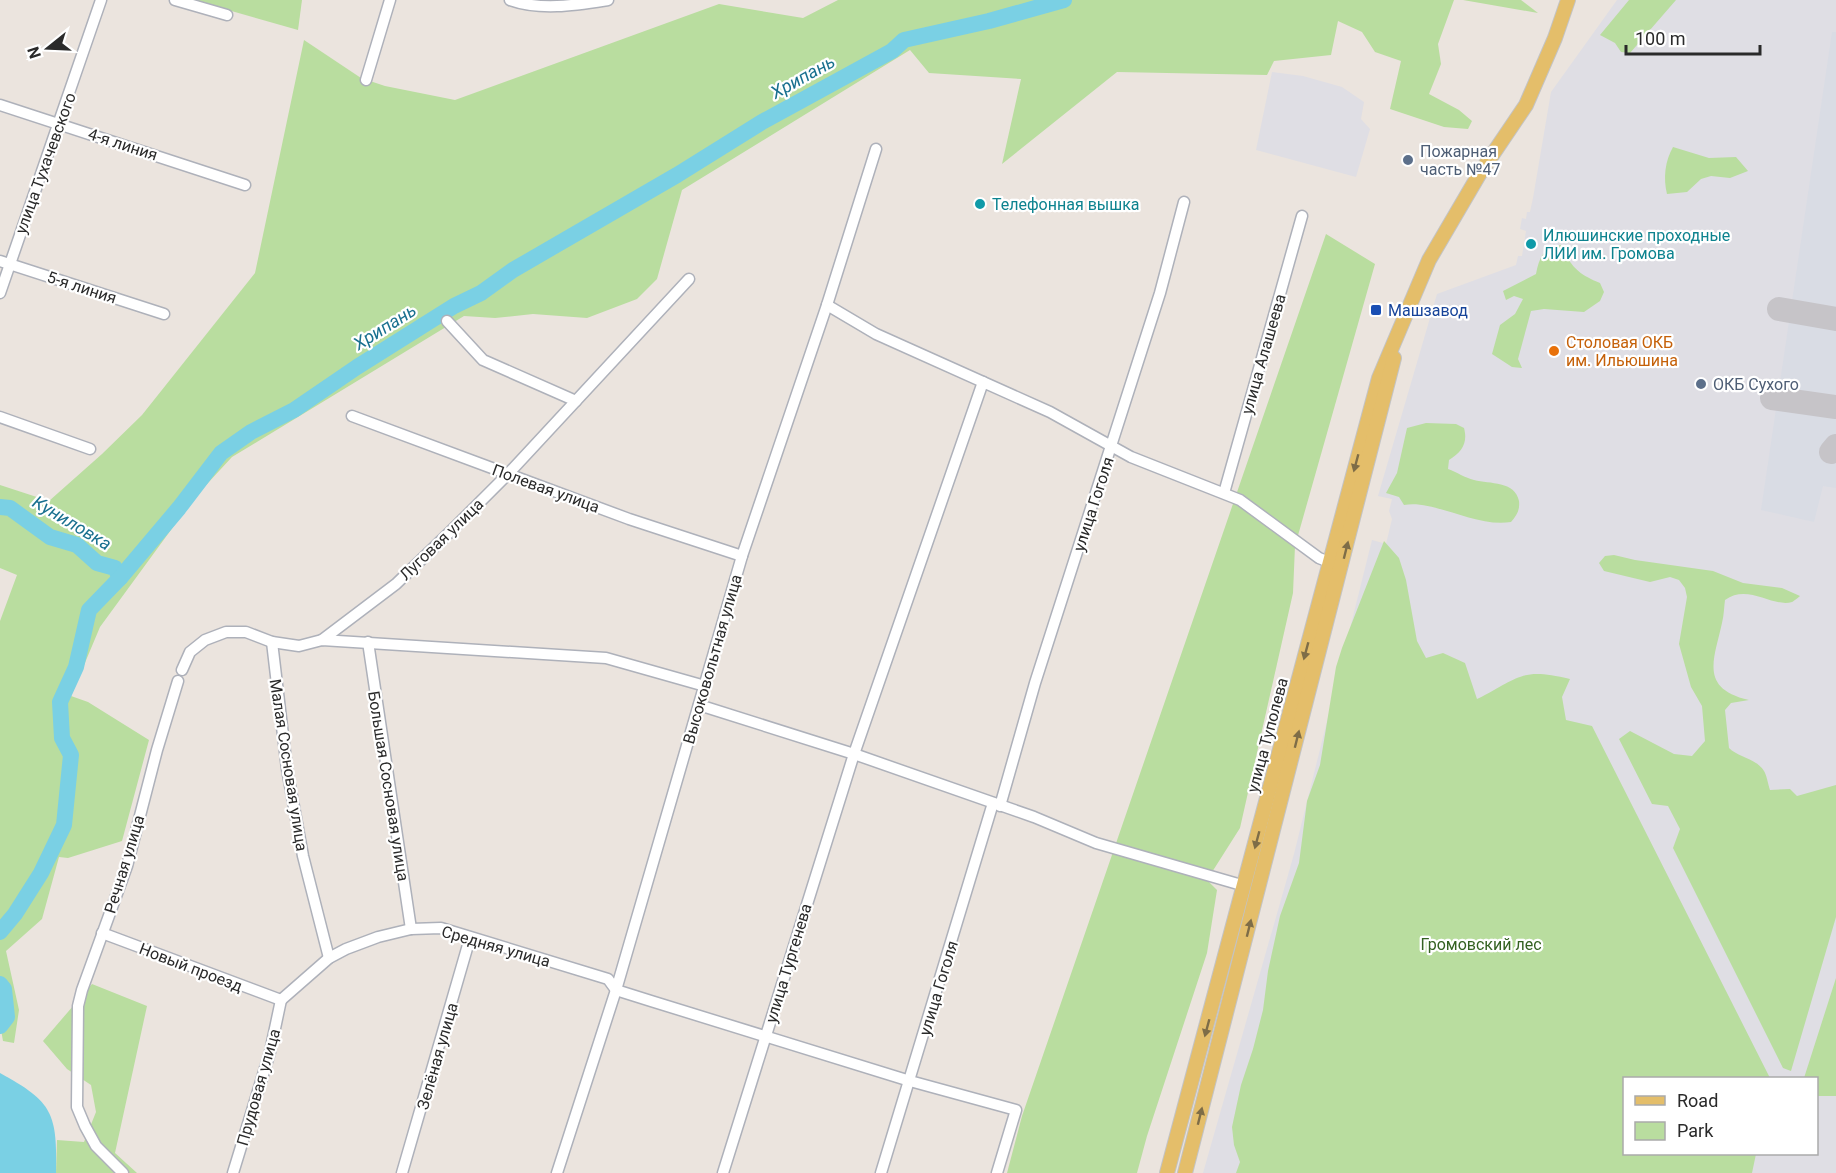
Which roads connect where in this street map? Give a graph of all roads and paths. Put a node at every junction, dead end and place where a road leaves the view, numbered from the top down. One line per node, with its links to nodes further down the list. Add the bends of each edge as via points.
1 (101, 0): 10 (street, улица Тухачевского)
2 (175, 0): 7 (street)
3 (390, 0): 8 (street)
4 (510, 0): 5 (street, via 526,5)
5 (608, 0)
6 (1568, 0): 19 (main road, улица Туполева, via 1526,105 1445,229)
7 (227, 15)
8 (366, 80)
9 (0, 105): 10 (street, 4-я линия)
10 (60, 123): 12 (street, 4-я линия); 15 (street, улица Тухачевского)
11 (876, 148): 18 (street, Высоковольтная улица)
12 (245, 185)
13 (1184, 202): 26 (street, улица Гоголя)
14 (1302, 216): 29 (street, улица Алашеева)
15 (4, 263): 17 (street, улица Тухачевского); 20 (street, 5-я линия)
16 (689, 279): 23 (street, Луговая улица)
17 (0, 293)
18 (827, 305): 22 (street, via 876,334); 30 (street, Высоковольтная улица)
19 (1407, 308): 31 (main road, улица Туполева, one-way to 31, via 1379,378); 58 (main road, улица Туполева, one-way to 19)
20 (164, 314)
21 (447, 321): 23 (street, via 483,360)
22 (983, 382): 26 (street, via 1050,412); 39 (street, улица Тургенева)
23 (576, 401): 28 (street, Луговая улица)
24 (352, 416): 28 (street, Полевая улица)
25 (0, 417): 27 (street)
26 (1111, 448): 29 (street); 40 (street, улица Гоголя)
27 (90, 449)
28 (508, 474): 30 (street, Полевая улица); 32 (street, Луговая улица, via 396,584)
29 (1224, 493): 31 (street)
30 (742, 556): 37 (street, Высоковольтная улица)
31 (1329, 562): 41 (main road, улица Туполева, one-way to 41)
32 (322, 640): 33 (street, via 299,646); 34 (street)
33 (272, 642): 35 (street, via 246,632 226,632 205,640 190,652); 45 (street, Малая Сосновая улица, via 287,769)
34 (368, 642): 37 (street, via 606,658); 42 (street, Большая Сосновая улица)
35 (182, 670)
36 (178, 681): 43 (street, Речная улица, via 127,866)
37 (705, 686): 38 (street, Высоковольтная улица)
38 (699, 705): 39 (street); 46 (street, Высоковольтная улица)
39 (854, 754): 40 (street); 48 (street, улица Тургенева)
40 (997, 805): 41 (street, via 1096,843); 49 (street, улица Гоголя)
41 (1245, 885): 57 (main road, улица Туполева, one-way to 57)
42 (411, 929): 44 (street, Средняя улица, via 441,928); 45 (street, Средняя улица, via 378,937)
43 (102, 933): 47 (street, Новый проезд); 50 (street, Речная улица, via 78,1006 77,1107 96,1146)
44 (470, 938): 46 (street, Средняя улица, via 608,979); 52 (street, Зелёная улица)
45 (328, 958): 47 (street, Средняя улица)
46 (616, 990): 48 (street, Средняя улица); 53 (street, Высоковольтная улица)
47 (281, 1000): 51 (street, Прудовая улица, via 270,1052)
48 (766, 1036): 49 (street, Средняя улица); 54 (street, улица Тургенева)
49 (910, 1081): 55 (street, улица Гоголя); 56 (street, Средняя улица, via 1016,1110)
50 (123, 1173)
51 (233, 1173)
52 (402, 1173)
53 (557, 1173)
54 (723, 1173)
55 (881, 1173)
56 (997, 1173)
57 (1167, 1173)
58 (1185, 1173)

